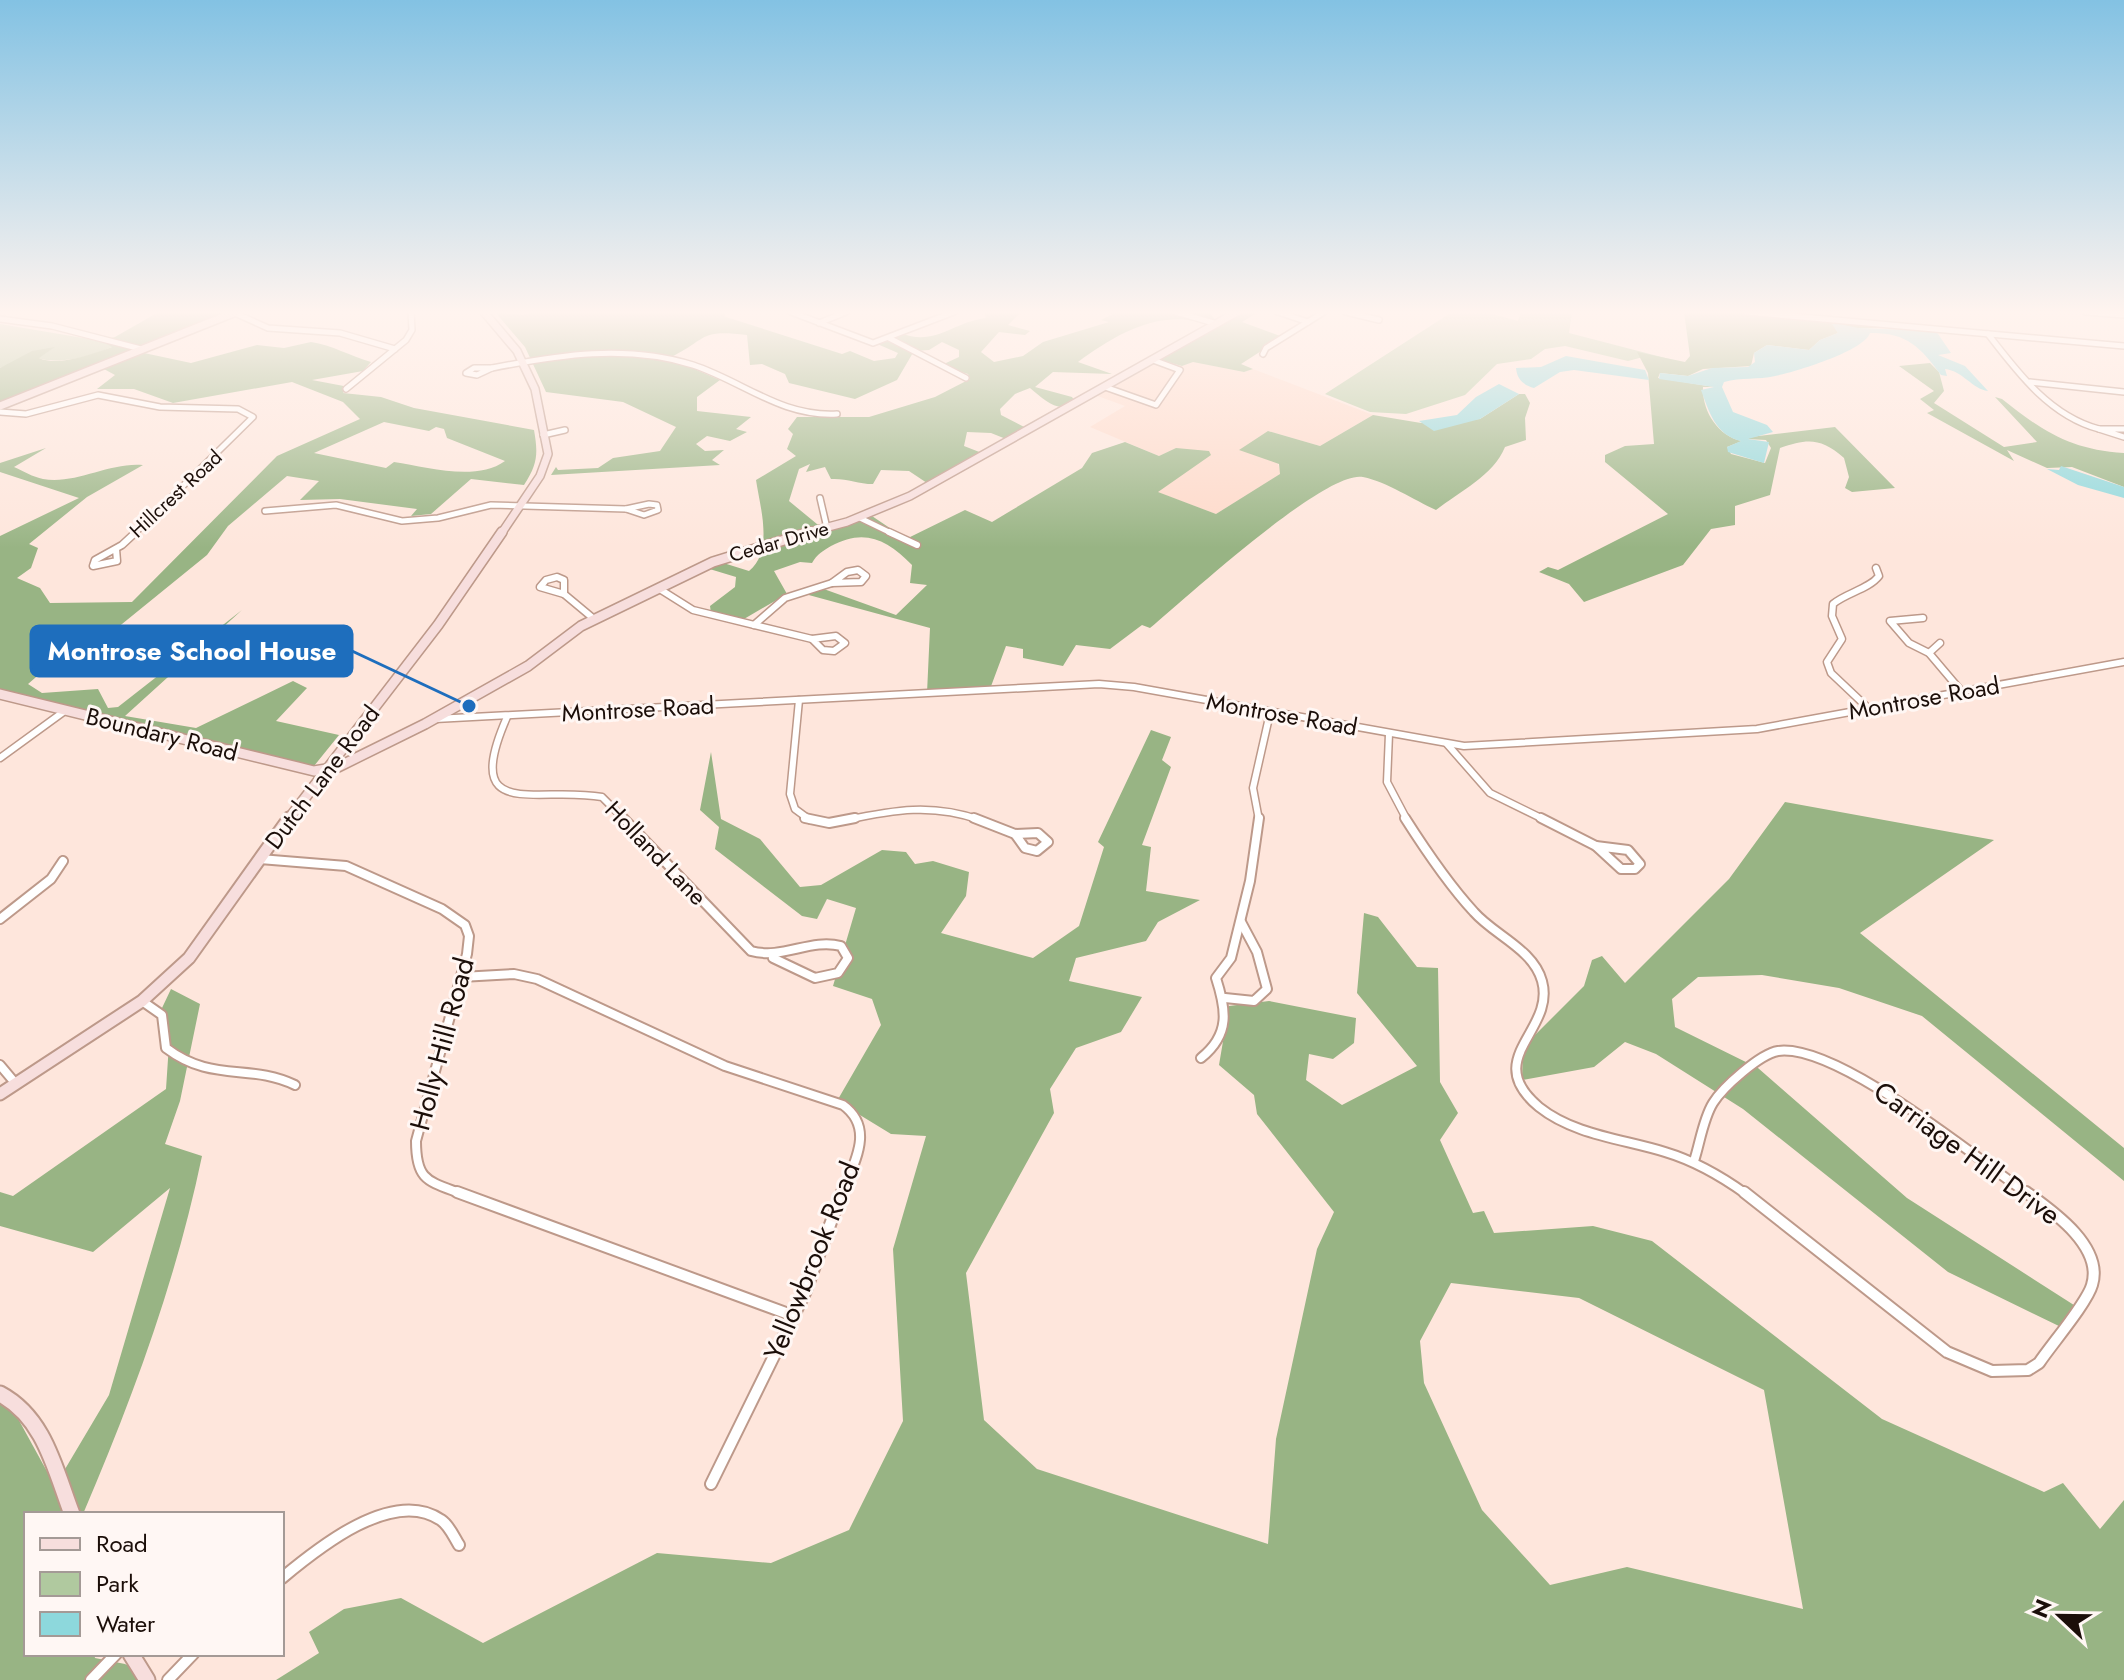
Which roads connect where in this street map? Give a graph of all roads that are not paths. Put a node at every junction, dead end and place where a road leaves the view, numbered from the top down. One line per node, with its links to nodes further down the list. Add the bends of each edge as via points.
1 (44, 390): 8 (street)
2 (535, 390): 13 (street, Dutch Lane Road)
3 (749, 390): 9 (street, via 780,406)
4 (1099, 390): 19 (street, Cedar Drive, via 923,490)
5 (1113, 390): 6 (street, via 1156,405)
6 (1167, 390)
7 (2039, 390): 10 (street, via 2072,423)
8 (0, 409): 22 (street, Hillcrest Road, via 26,414 98,395 160,407 238,409 253,417)
9 (837, 414)
10 (2099, 429): 11 (street); 14 (street)
11 (2124, 429)
12 (565, 430): 13 (street)
13 (543, 435): 16 (street, Dutch Lane Road, via 548,462)
14 (2124, 437)
15 (820, 498): 20 (street)
16 (520, 506): 17 (street); 18 (street, via 475,507 402,521 336,505); 45 (street, Dutch Lane Road, via 438,625)
17 (626, 509): 17 (street, via 651,504 659,507 647,515)
18 (265, 511)
19 (860, 518): 20 (street, Cedar Drive); 21 (street)
20 (827, 528): 25 (street, Cedar Drive, via 736,552)
21 (917, 545)
22 (116, 549): 22 (street, Hillcrest Road, via 117,561 93,566 95,560)
23 (1876, 568): 37 (street, via 1876,581 1833,604 1842,639 1827,662 1831,673)
24 (832, 583): 24 (street, via 849,571 866,576 858,583); 29 (street, via 785,598)
25 (658, 588): 28 (street, Cedar Drive); 29 (street, via 688,608)
26 (564, 594): 28 (street)
27 (1923, 618): 32 (street, via 1890,620 1906,640)
28 (594, 619): 41 (street, Cedar Drive, via 528,666)
29 (754, 625): 30 (street)
30 (812, 639): 30 (street, via 836,636 845,643 829,652)
31 (1940, 643): 32 (street)
32 (1929, 653): 34 (street)
33 (2124, 662): 34 (street, Montrose Road)
34 (1962, 692): 37 (street, Montrose Road)
35 (0, 694): 38 (street, Boundary Road)
36 (799, 700): 39 (street, Montrose Road, via 1108,684); 40 (street, Montrose Road); 46 (street, via 790,794 804,816 840,824 889,810 926,807)
37 (1868, 708): 43 (street, Montrose Road, via 1720,733)
38 (66, 710): 44 (street); 45 (street, Boundary Road)
39 (1270, 713): 42 (street, Montrose Road); 51 (street, via 1253,788 1260,826)
40 (507, 717): 41 (street, Montrose Road); 52 (street, Holland Lane, via 490,763 498,784 524,795 602,797 747,949)
41 (435, 719): 45 (street, Cedar Drive)
42 (1389, 734): 43 (street, Montrose Road); 61 (street, Carriage Hill Drive, via 1385,769 1398,807 1477,915 1526,956 1541,978 1543,1007 1515,1057 1517,1077 1528,1096 1567,1123)
43 (1447, 744): 47 (street, via 1490,793)
44 (0, 758)
45 (323, 771): 48 (street, Dutch Lane Road)
46 (1015, 834)
47 (1596, 846): 47 (street, via 1629,850 1640,864 1621,869)
48 (260, 859): 53 (street, Holly Hill Road, via 346,866 456,916 469,936); 55 (street, Dutch Lane Road, via 189,958)
49 (63, 861): 50 (street, via 51,879)
50 (0, 919)
51 (1241, 922): 54 (street, via 1231,958 1216,978); 54 (street, via 1257,952 1267,989 1253,1002)
52 (773, 958): 52 (street, Holland Lane, via 827,942 841,946 848,958 838,973 821,978)
53 (461, 977): 62 (street, Holly Hill Road, via 416,1141 415,1161 422,1176 436,1187); 62 (street, Yellowbrook Road, via 527,975 725,1066 852,1111 861,1142)
54 (1225, 998): 56 (street, via 1217,1042)
55 (142, 1001): 58 (street, Dutch Lane Road); 59 (street, via 162,1015 166,1048 191,1065 277,1074)
56 (1201, 1058)
57 (0, 1065): 58 (street)
58 (16, 1084): 60 (street, Dutch Lane Road)
59 (295, 1085)
60 (0, 1094)
61 (1694, 1161): 61 (street, Carriage Hill Drive, via 1739,1188 1947,1352 1984,1369 2015,1373 2034,1367 2092,1285 2087,1254 2053,1211 1848,1069 1822,1057 1778,1051 1753,1061 1713,1103)
62 (794, 1316): 64 (street, Yellowbrook Road)
63 (0, 1394): 65 (street, via 19,1404 37,1430)
64 (711, 1484)
65 (71, 1512)
66 (459, 1545): 67 (street, via 440,1516 405,1511 341,1533)
67 (284, 1576)
68 (114, 1656): 71 (street)
69 (132, 1656): 72 (street)
70 (191, 1656): 73 (street)
71 (91, 1680)
72 (147, 1680)
73 (168, 1680)

